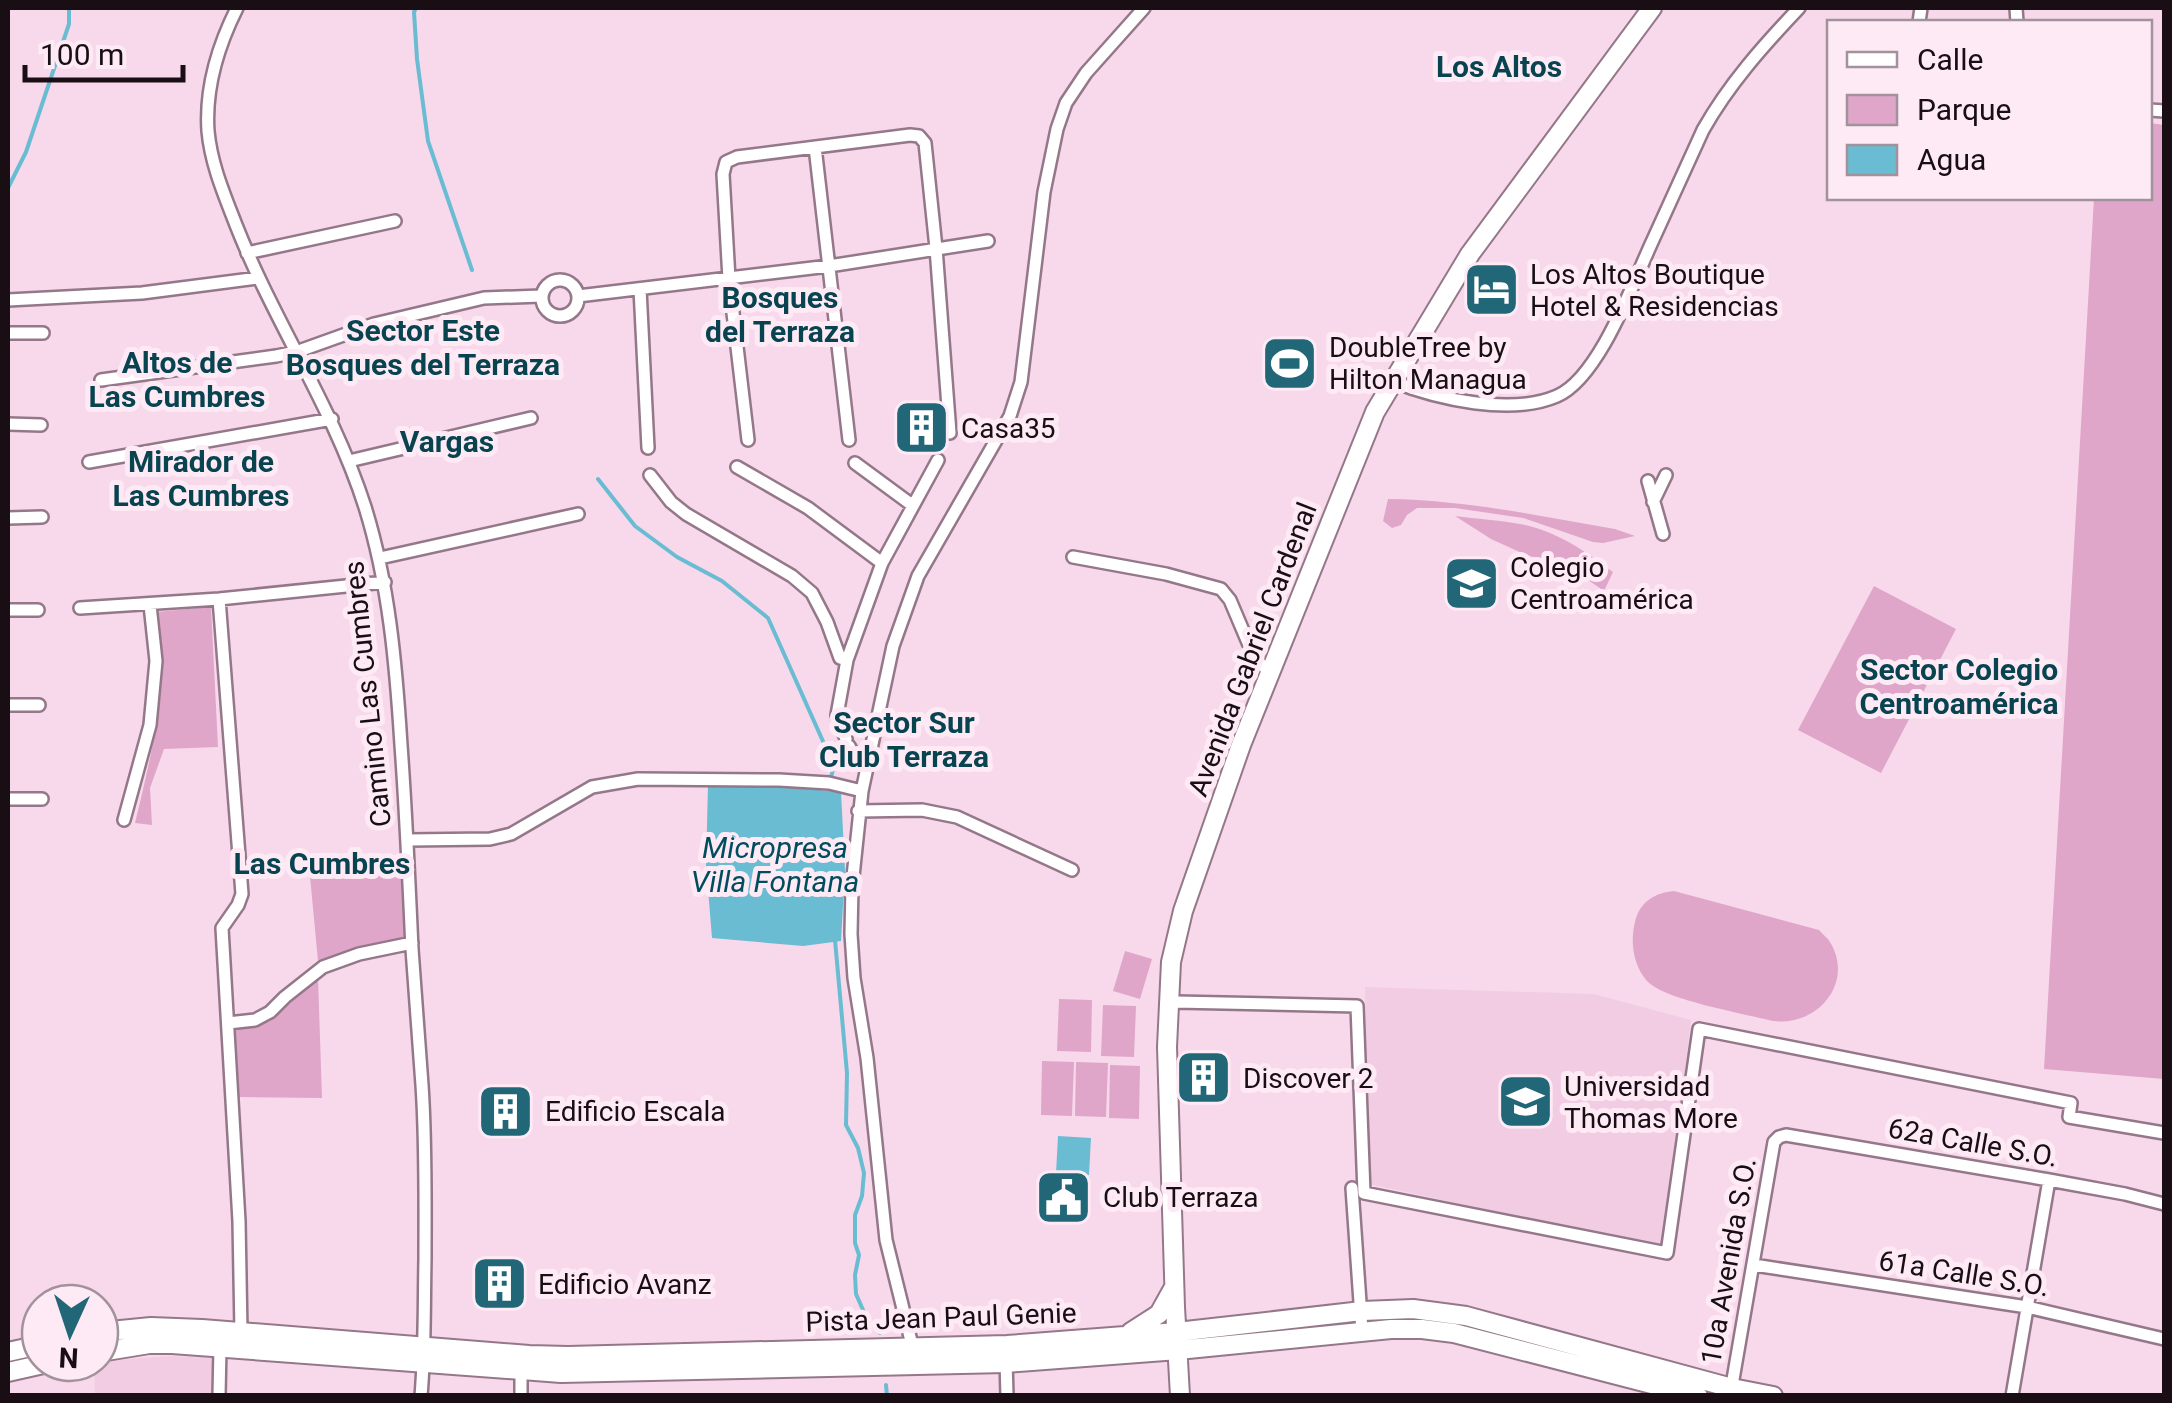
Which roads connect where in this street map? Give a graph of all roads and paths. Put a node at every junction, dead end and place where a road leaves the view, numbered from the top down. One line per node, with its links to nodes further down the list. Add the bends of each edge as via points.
1 (237, 8): 9 (street, Camino Las Cumbres, via 214,64 208,130)
2 (1144, 8): 57 (street, via 1066,103 1044,192 1010,416 918,576 893,646)
3 (1652, 8): 21 (main road, Avenida Gabriel Cardenal, via 1470,254)
4 (1799, 8): 21 (street, via 1722,97 1607,339 1574,386 1532,404 1506,405)
5 (816, 147): 8 (street, via 918,136); 10 (street); 12 (street, via 726,162)
6 (395, 221): 9 (street)
7 (988, 241): 8 (street)
8 (936, 248): 10 (street); 26 (street)
9 (247, 253): 11 (street, Camino Las Cumbres)
10 (830, 266): 12 (street); 28 (street)
11 (258, 278): 16 (street); 19 (street, Camino Las Cumbres)
12 (729, 279): 13 (street); 27 (street)
13 (640, 289): 15 (street); 29 (street)
14 (541, 296): 15 (street, via 554,281 565,280); 15 (street, via 556,316 572,312); 19 (street, via 484,298 374,324)
15 (578, 296)
16 (8, 300)
17 (8, 332): 18 (street)
18 (43, 333)
19 (296, 352): 20 (street); 23 (street, Camino Las Cumbres)
20 (100, 380)
21 (1392, 381): 54 (main road, Avenida Gabriel Cardenal)
22 (531, 418): 31 (street)
23 (332, 419): 31 (street, Camino Las Cumbres); 32 (street)
24 (8, 424): 25 (street)
25 (41, 425)
26 (950, 433)
27 (748, 440)
28 (849, 440)
29 (648, 448)
30 (938, 460): 39 (street)
31 (349, 461): 45 (street, Camino Las Cumbres)
32 (89, 462)
33 (855, 464): 39 (street)
34 (737, 467): 46 (street, via 808,508)
35 (1666, 475): 38 (street)
36 (650, 476): 53 (street, via 686,514 812,592 840,658)
37 (1648, 482): 38 (street)
38 (1653, 502): 43 (street)
39 (912, 505): 46 (street)
40 (578, 514): 45 (street)
41 (42, 517): 42 (street)
42 (8, 518)
43 (1663, 534)
44 (1073, 557): 54 (street, via 1220,589 1255,660)
45 (380, 558): 47 (street, Camino Las Cumbres)
46 (882, 564): 53 (street)
47 (385, 582): 48 (street); 63 (street, Camino Las Cumbres)
48 (219, 600): 49 (street); 67 (street, via 242,894 222,928)
49 (150, 604): 50 (street); 62 (street, via 156,661 150,725)
50 (80, 608)
51 (8, 610): 52 (street)
52 (38, 610)
53 (848, 660): 57 (street, via 837,715 857,761)
54 (1270, 672): 66 (main road, Avenida Gabriel Cardenal, via 1183,911)
55 (8, 705): 56 (street)
56 (39, 705)
57 (867, 762): 58 (street)
58 (862, 791): 61 (street); 63 (street, via 779,780 638,779 592,787 511,834)
59 (8, 799): 60 (street)
60 (42, 799)
61 (858, 810): 64 (street, via 957,817); 86 (street, via 854,978 886,1240)
62 (124, 820)
63 (408, 840): 65 (street, Camino Las Cumbres)
64 (1072, 870)
65 (412, 943): 67 (street, via 323,967 270,1012); 87 (street, Camino Las Cumbres, via 424,1141)
66 (1168, 1004): 68 (street, via 1357,1006 1364,1193 1667,1253 1699,1029 2071,1103 2069,1118); 74 (main road, Avenida Gabriel Cardenal)
67 (228, 1023): 78 (street)
68 (2164, 1133)
69 (1774, 1142): 70 (street, 62a Calle S.O., via 1786,1136); 73 (street, 10a Avenida S.O.)
70 (2050, 1180): 72 (street, 62a Calle S.O.); 75 (street)
71 (1352, 1188): 76 (street)
72 (2164, 1204)
73 (1754, 1264): 75 (street, 61a Calle S.O.); 92 (street, 10a Avenida S.O.)
74 (1174, 1287): 80 (main road, via 1158,1314); 83 (main road, Avenida Gabriel Cardenal)
75 (2027, 1307): 82 (street, 61a Calle S.O.); 100 (street)
76 (1362, 1311): 79 (street); 83 (main road, Pista Jean Paul Genie); 92 (main road, Pista Jean Paul Genie, via 1466,1316)
77 (122, 1329): 78 (main road, Pista Jean Paul Genie); 84 (main road, via 212,1338)
78 (241, 1332): 81 (main road, Pista Jean Paul Genie)
79 (1362, 1332): 83 (main road, Pista Jean Paul Genie); 98 (main road, Pista Jean Paul Genie, via 1454,1334)
80 (1119, 1336): 83 (main road, Pista Jean Paul Genie); 88 (main road, Pista Jean Paul Genie)
81 (302, 1338): 84 (main road, via 229,1339); 87 (main road, Pista Jean Paul Genie)
82 (2164, 1339)
83 (1178, 1341): 88 (main road, Pista Jean Paul Genie); 97 (main road, Avenida Gabriel Cardenal)
84 (220, 1347): 85 (main road); 87 (main road); 93 (street)
85 (120, 1349)
86 (913, 1349): 88 (main road, Pista Jean Paul Genie); 89 (main road, Pista Jean Paul Genie); 90 (main road); 91 (main road, via 903,1358)
87 (424, 1354): 89 (main road, Pista Jean Paul Genie); 94 (street, Camino Las Cumbres)
88 (1006, 1354): 90 (main road, Pista Jean Paul Genie); 96 (street)
89 (525, 1363): 91 (main road, Pista Jean Paul Genie, via 562,1374); 95 (street)
90 (948, 1365): 91 (main road, Pista Jean Paul Genie)
91 (819, 1368)
92 (1731, 1392): 99 (main road, Pista Jean Paul Genie)
93 (219, 1396)
94 (421, 1396)
95 (521, 1396)
96 (1008, 1396)
97 (1180, 1396)
98 (1698, 1396)
99 (1774, 1396)
100 (2012, 1396)

